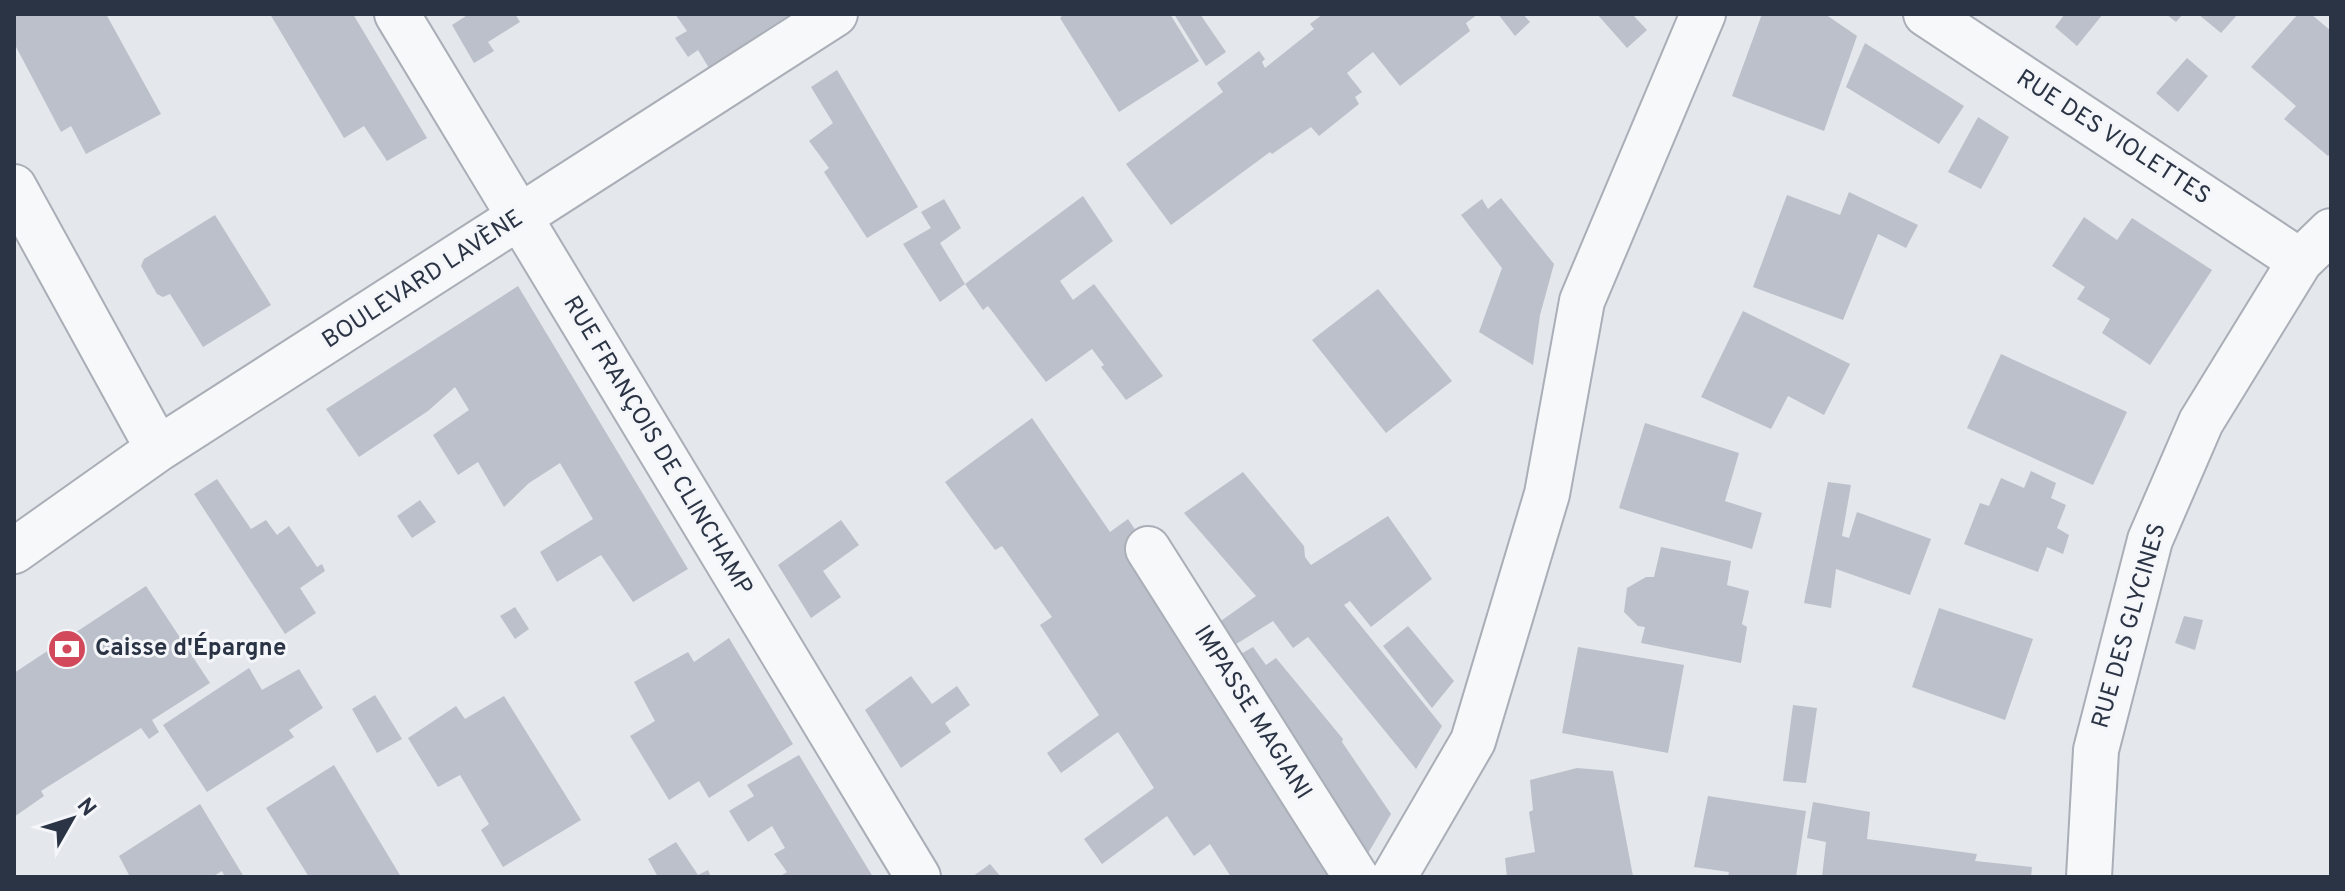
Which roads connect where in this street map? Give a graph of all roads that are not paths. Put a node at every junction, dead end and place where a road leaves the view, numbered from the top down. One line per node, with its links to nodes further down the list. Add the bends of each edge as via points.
1 (397, 14): 6 (street, RUE FRANÇOIS DE CLINCHAMP)
2 (835, 14): 6 (street, BOULEVARD LAVÈNE)
3 (1703, 14): 14 (street, via 1582,301 1547,494 1473,741)
4 (1926, 14): 8 (street, RUE DES VIOLETTES)
5 (14, 187): 9 (street)
6 (519, 218): 9 (street, BOULEVARD LAVÈNE); 12 (street, RUE FRANÇOIS DE CLINCHAMP)
7 (2331, 231): 8 (street, RUE DES GLYCINES)
8 (2300, 261): 15 (street, RUE DES GLYCINES, via 2201,422 2150,540 2096,750)
9 (158, 449): 11 (street, BOULEVARD LAVÈNE)
10 (1148, 549): 13 (street, IMPASSE MAGIANI)
11 (14, 551)
12 (918, 877)
13 (1356, 877)
14 (1394, 877)
15 (2089, 877)

